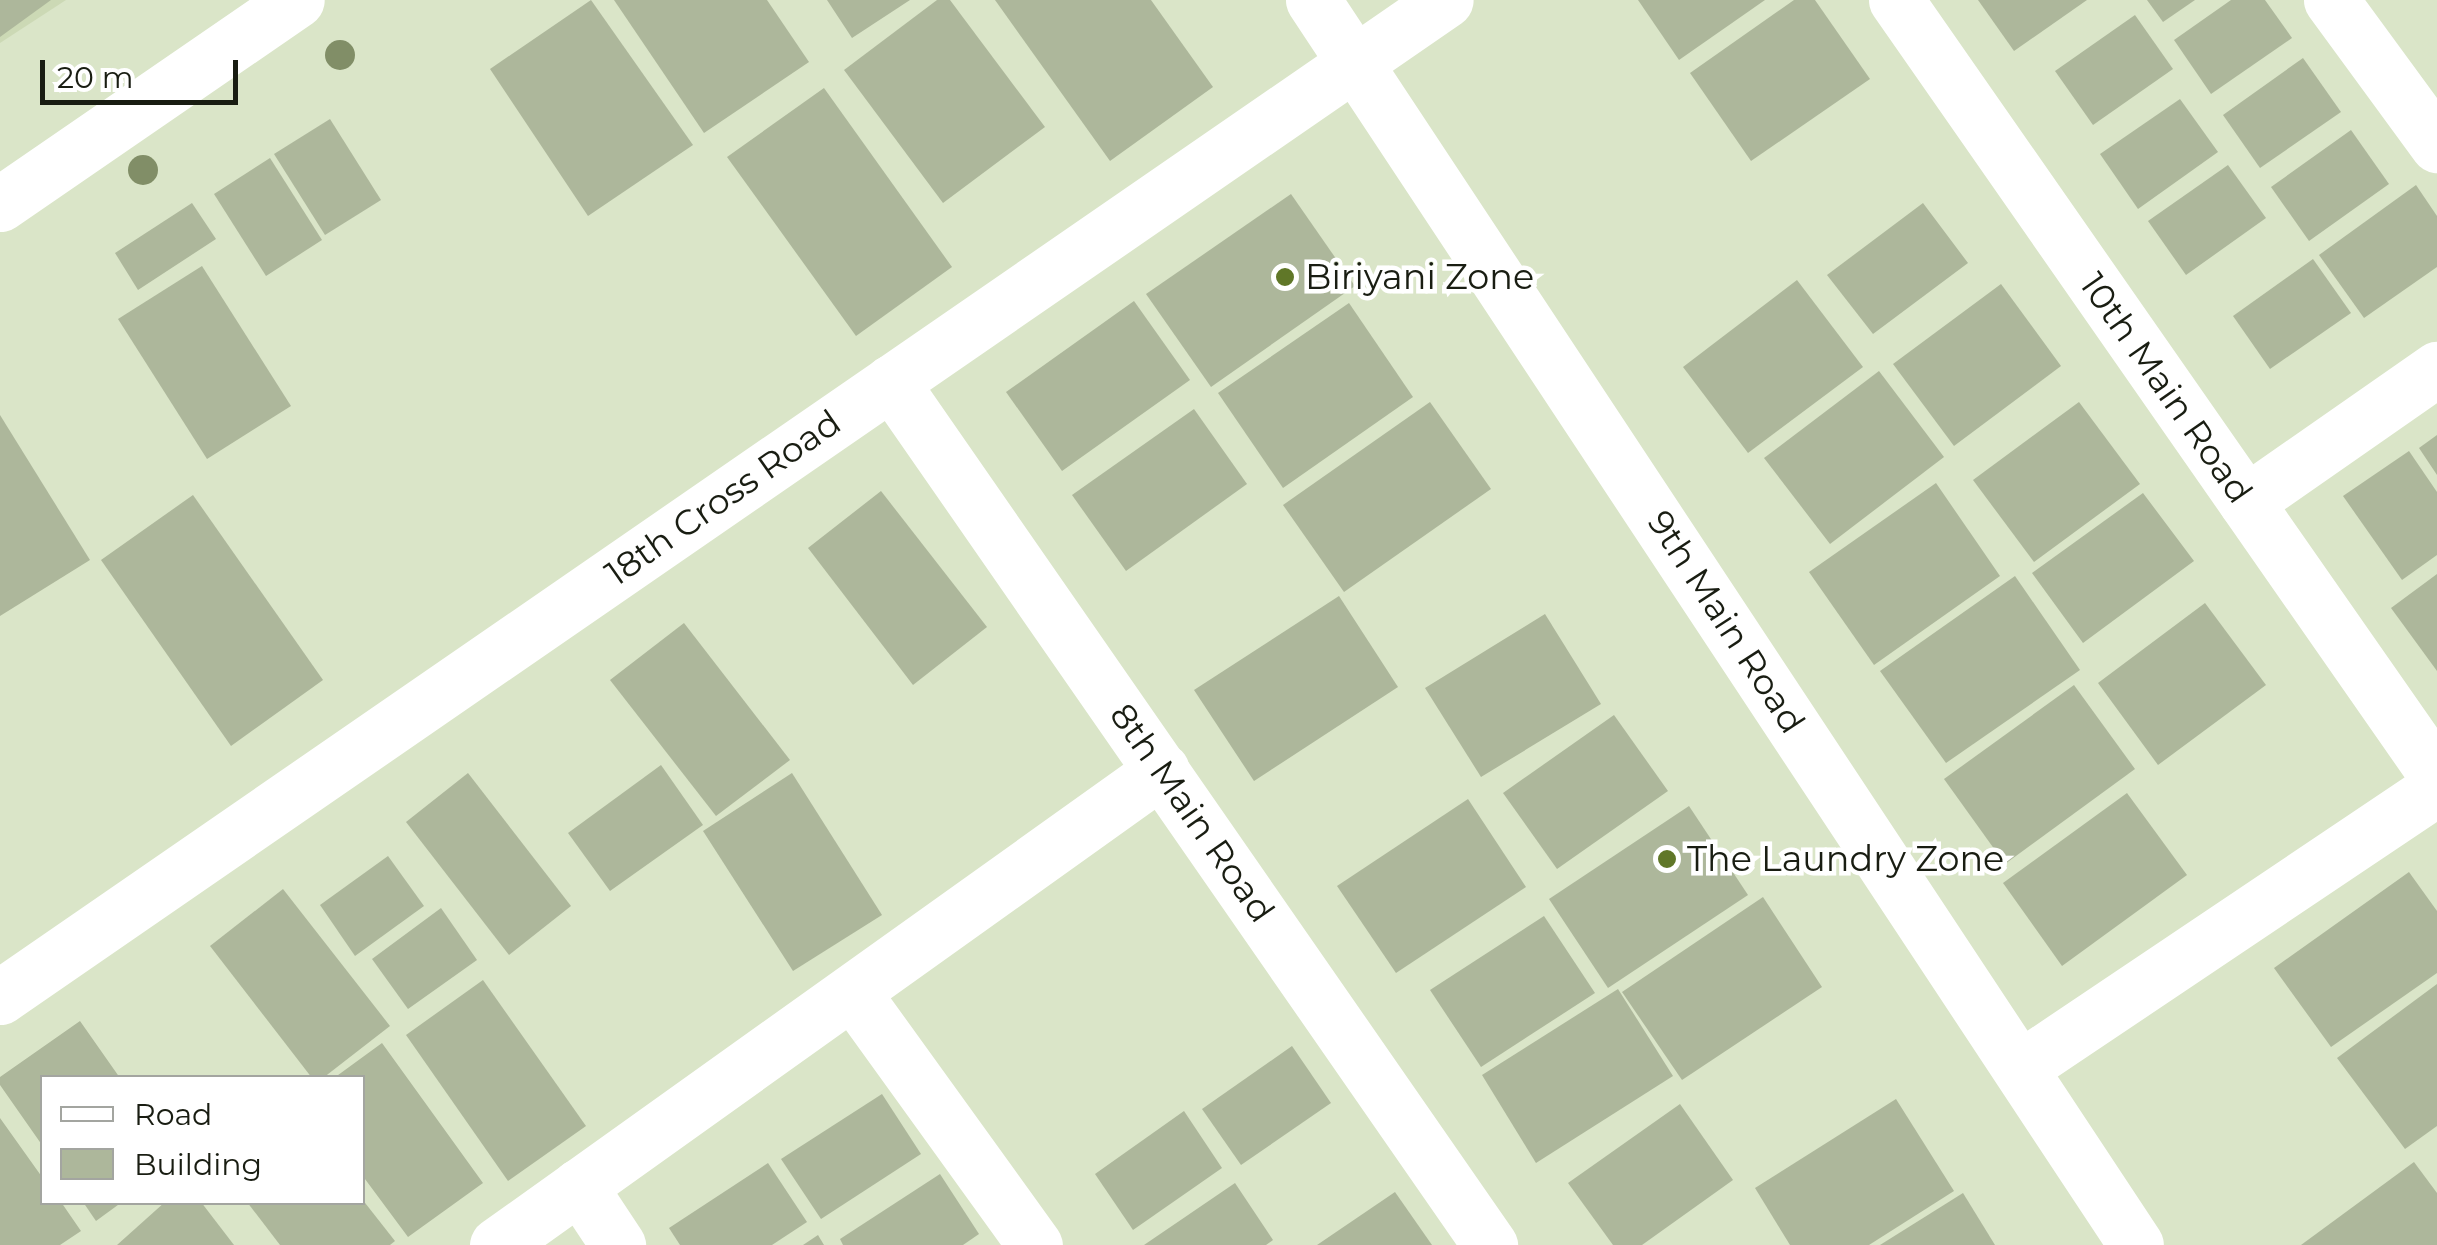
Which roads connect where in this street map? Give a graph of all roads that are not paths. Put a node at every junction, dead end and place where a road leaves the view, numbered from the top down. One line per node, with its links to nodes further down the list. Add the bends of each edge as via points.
1 (298, 0): 8 (street)
2 (1313, 0): 6 (street, 9th Main Road)
3 (1446, 0): 6 (street, 18th Cross Road)
4 (1896, 0): 11 (street, 10th Main Road)
5 (2332, 0): 7 (street)
6 (1356, 62): 10 (street, 18th Cross Road); 17 (street, 9th Main Road)
7 (2437, 145)
8 (0, 204)
9 (2437, 370): 11 (street)
10 (892, 382): 12 (street, 8th Main Road); 16 (street, 18th Cross Road)
11 (2246, 502): 13 (street, 10th Main Road)
12 (1162, 770): 15 (street); 22 (street, 8th Main Road)
13 (2437, 776)
14 (2437, 788): 17 (street)
15 (853, 993): 18 (street); 21 (street)
16 (0, 997)
17 (2020, 1068): 23 (street, 9th Main Road)
18 (579, 1186): 19 (street); 20 (street)
19 (497, 1245)
20 (618, 1245)
21 (1035, 1245)
22 (1490, 1245)
23 (2136, 1245)

